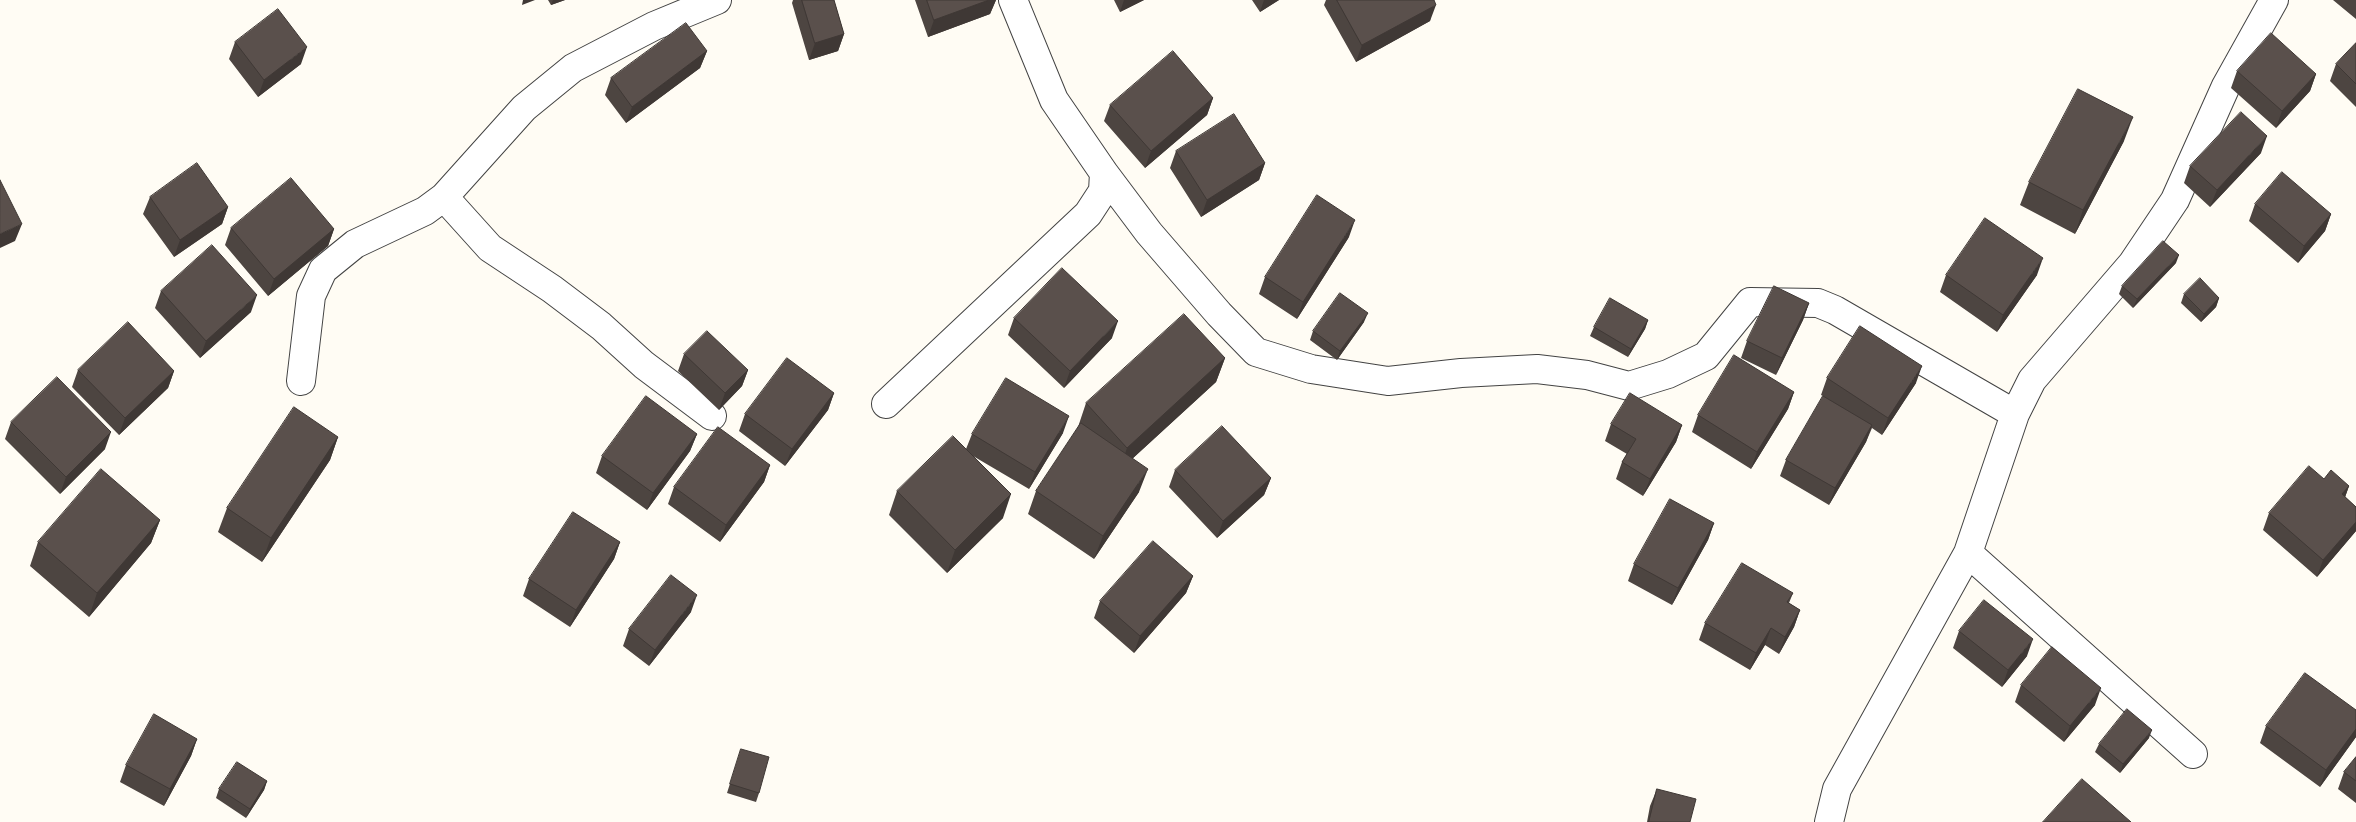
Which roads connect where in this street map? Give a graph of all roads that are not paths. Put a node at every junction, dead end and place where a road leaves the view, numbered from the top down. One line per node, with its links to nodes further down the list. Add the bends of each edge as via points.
1 (717, 0): 5 (street, via 654,26 573,68 524,108)
2 (1013, 0): 4 (street, via 1054,100)
3 (2274, 0): 8 (street, via 2226,86 2175,200 2132,264 2032,380)
4 (1104, 173): 7 (street, via 1103,191 1088,214); 8 (street, via 1149,233 1256,352 1311,369 1388,381 1537,369 1586,375 1629,386 1668,374 1706,356 1750,302 1818,303)
5 (444, 197): 6 (street, via 425,211 356,244 323,270 311,296); 9 (street, via 490,248 601,326 644,365)
6 (301, 381)
7 (886, 404)
8 (2014, 414): 10 (street)
9 (712, 416)
10 (1968, 553): 11 (street); 12 (street, via 1837,789)
11 (2193, 754)
12 (1829, 822)

